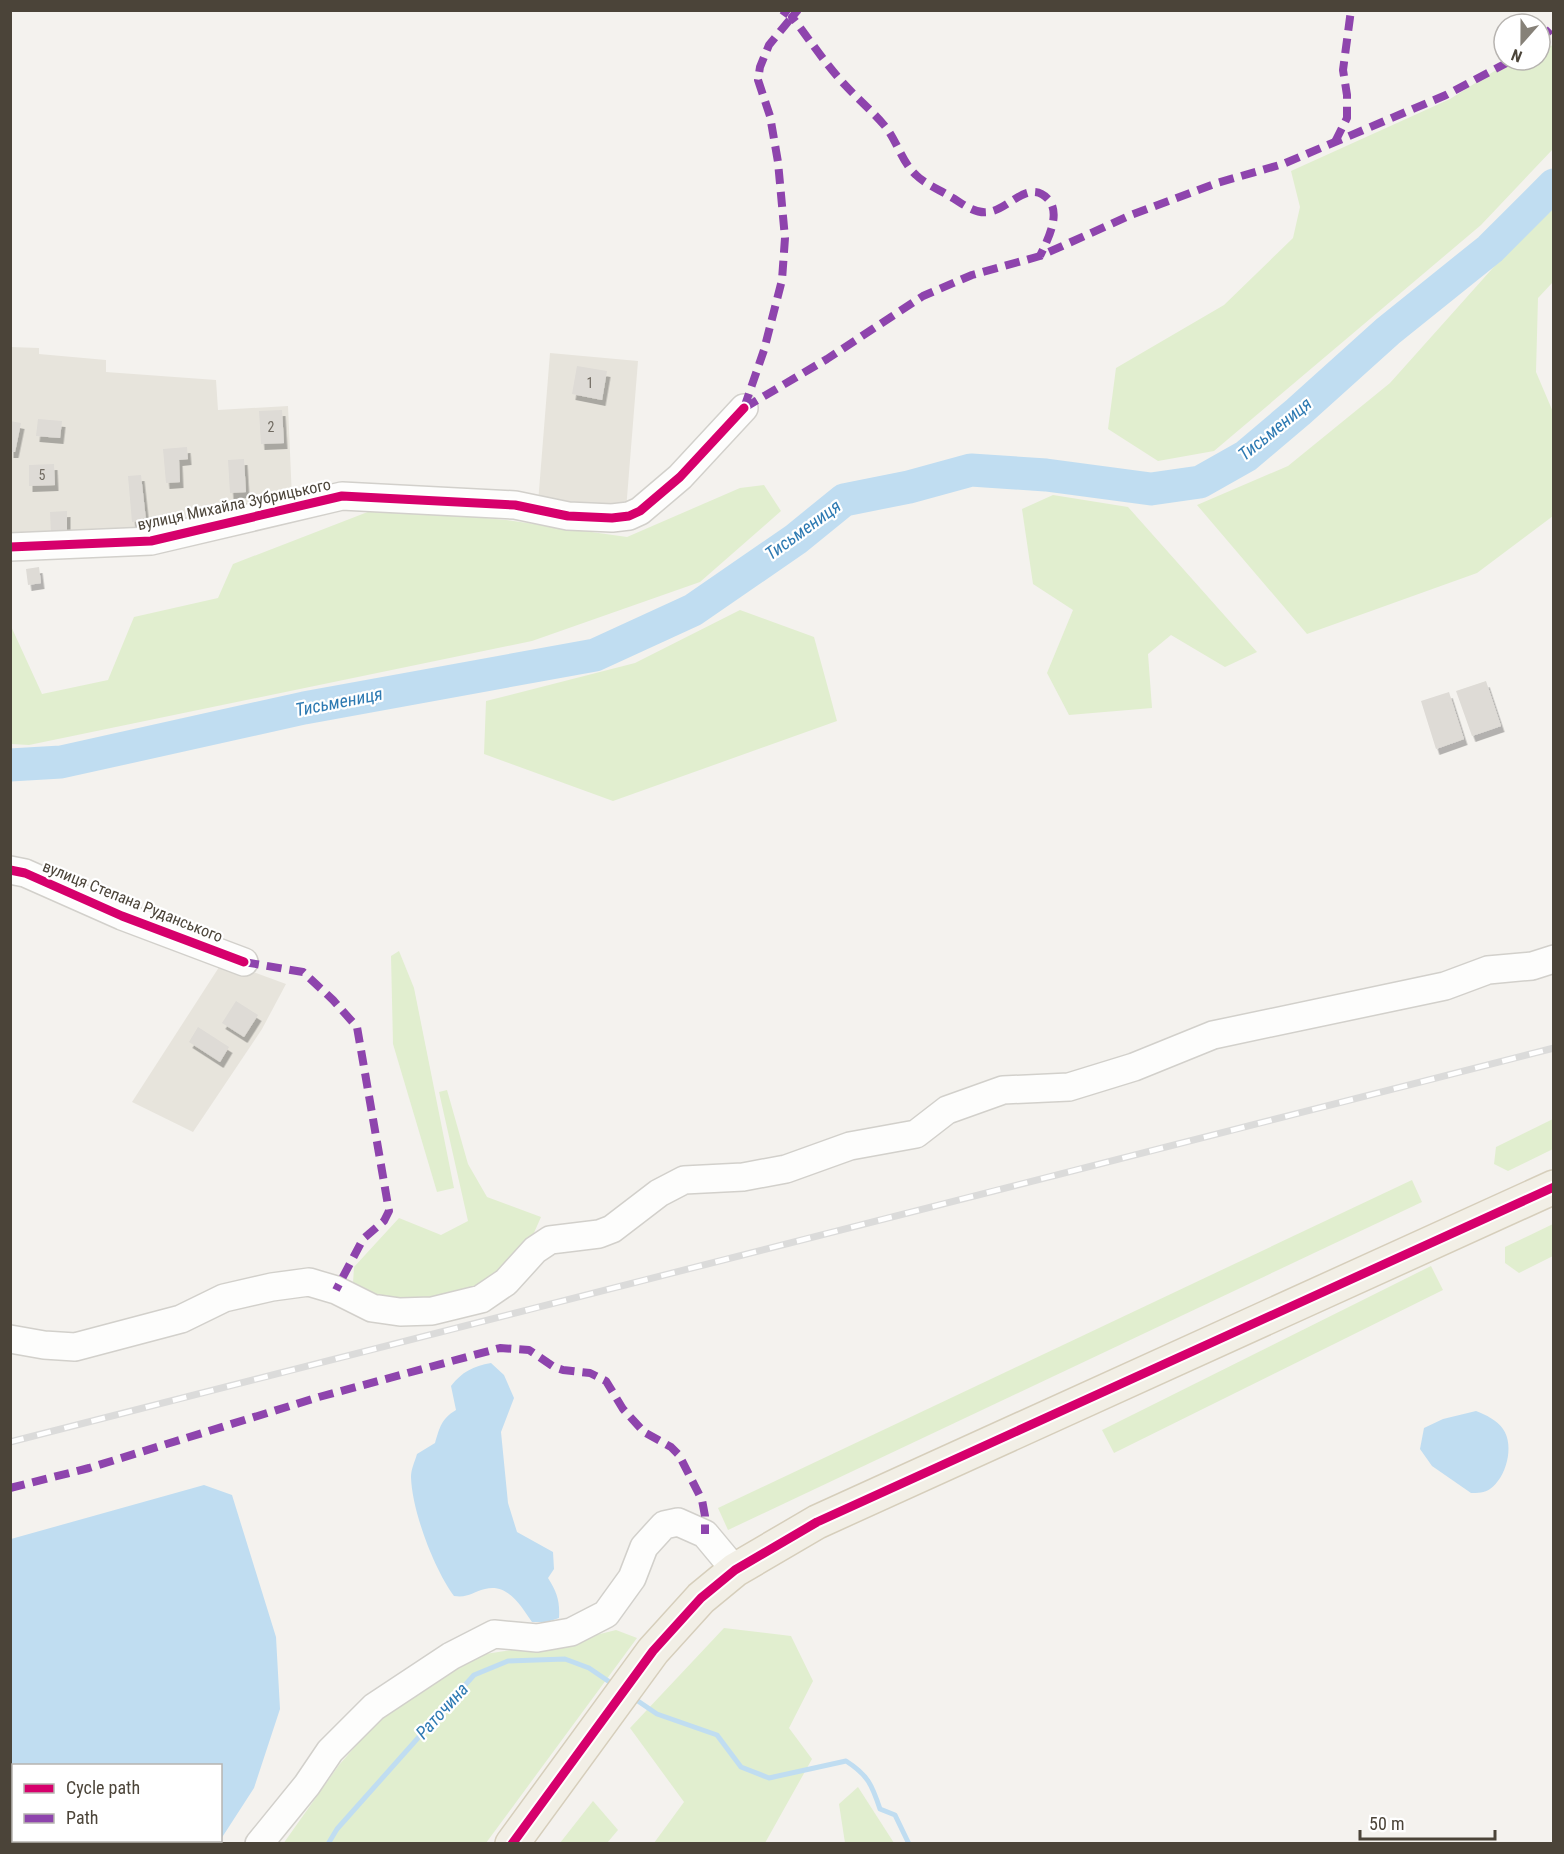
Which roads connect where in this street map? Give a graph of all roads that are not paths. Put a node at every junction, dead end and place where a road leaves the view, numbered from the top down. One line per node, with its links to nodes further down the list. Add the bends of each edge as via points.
1 (744, 408): 2 (street, вулиця Михайла Зубрицького, via 680,477 630,516 568,516 515,505 342,496 151,541)
2 (10, 547)
3 (10, 870): 5 (street, вулиця Степана Руданського)
4 (1554, 959): 7 (street, via 1532,966 1488,970 1445,986 1213,1035 1134,1067 1069,1086 1003,1089 947,1110 916,1134 850,1146 786,1169 743,1177 684,1180 659,1193 612,1229 550,1240 535,1250 506,1282 481,1299 432,1311 400,1312 372,1308 309,1282 224,1298 181,1319 75,1347)
5 (244, 962)
6 (1554, 1187): 8 (main road, via 817,1522)
7 (10, 1339)
8 (735, 1570): 9 (street, via 705,1534 678,1522 663,1525 644,1547 632,1578 606,1614 571,1632 537,1638 494,1634 451,1656 374,1707 330,1751 308,1785); 10 (main road, via 701,1598 653,1652)
9 (259, 1844)
10 (512, 1844)

